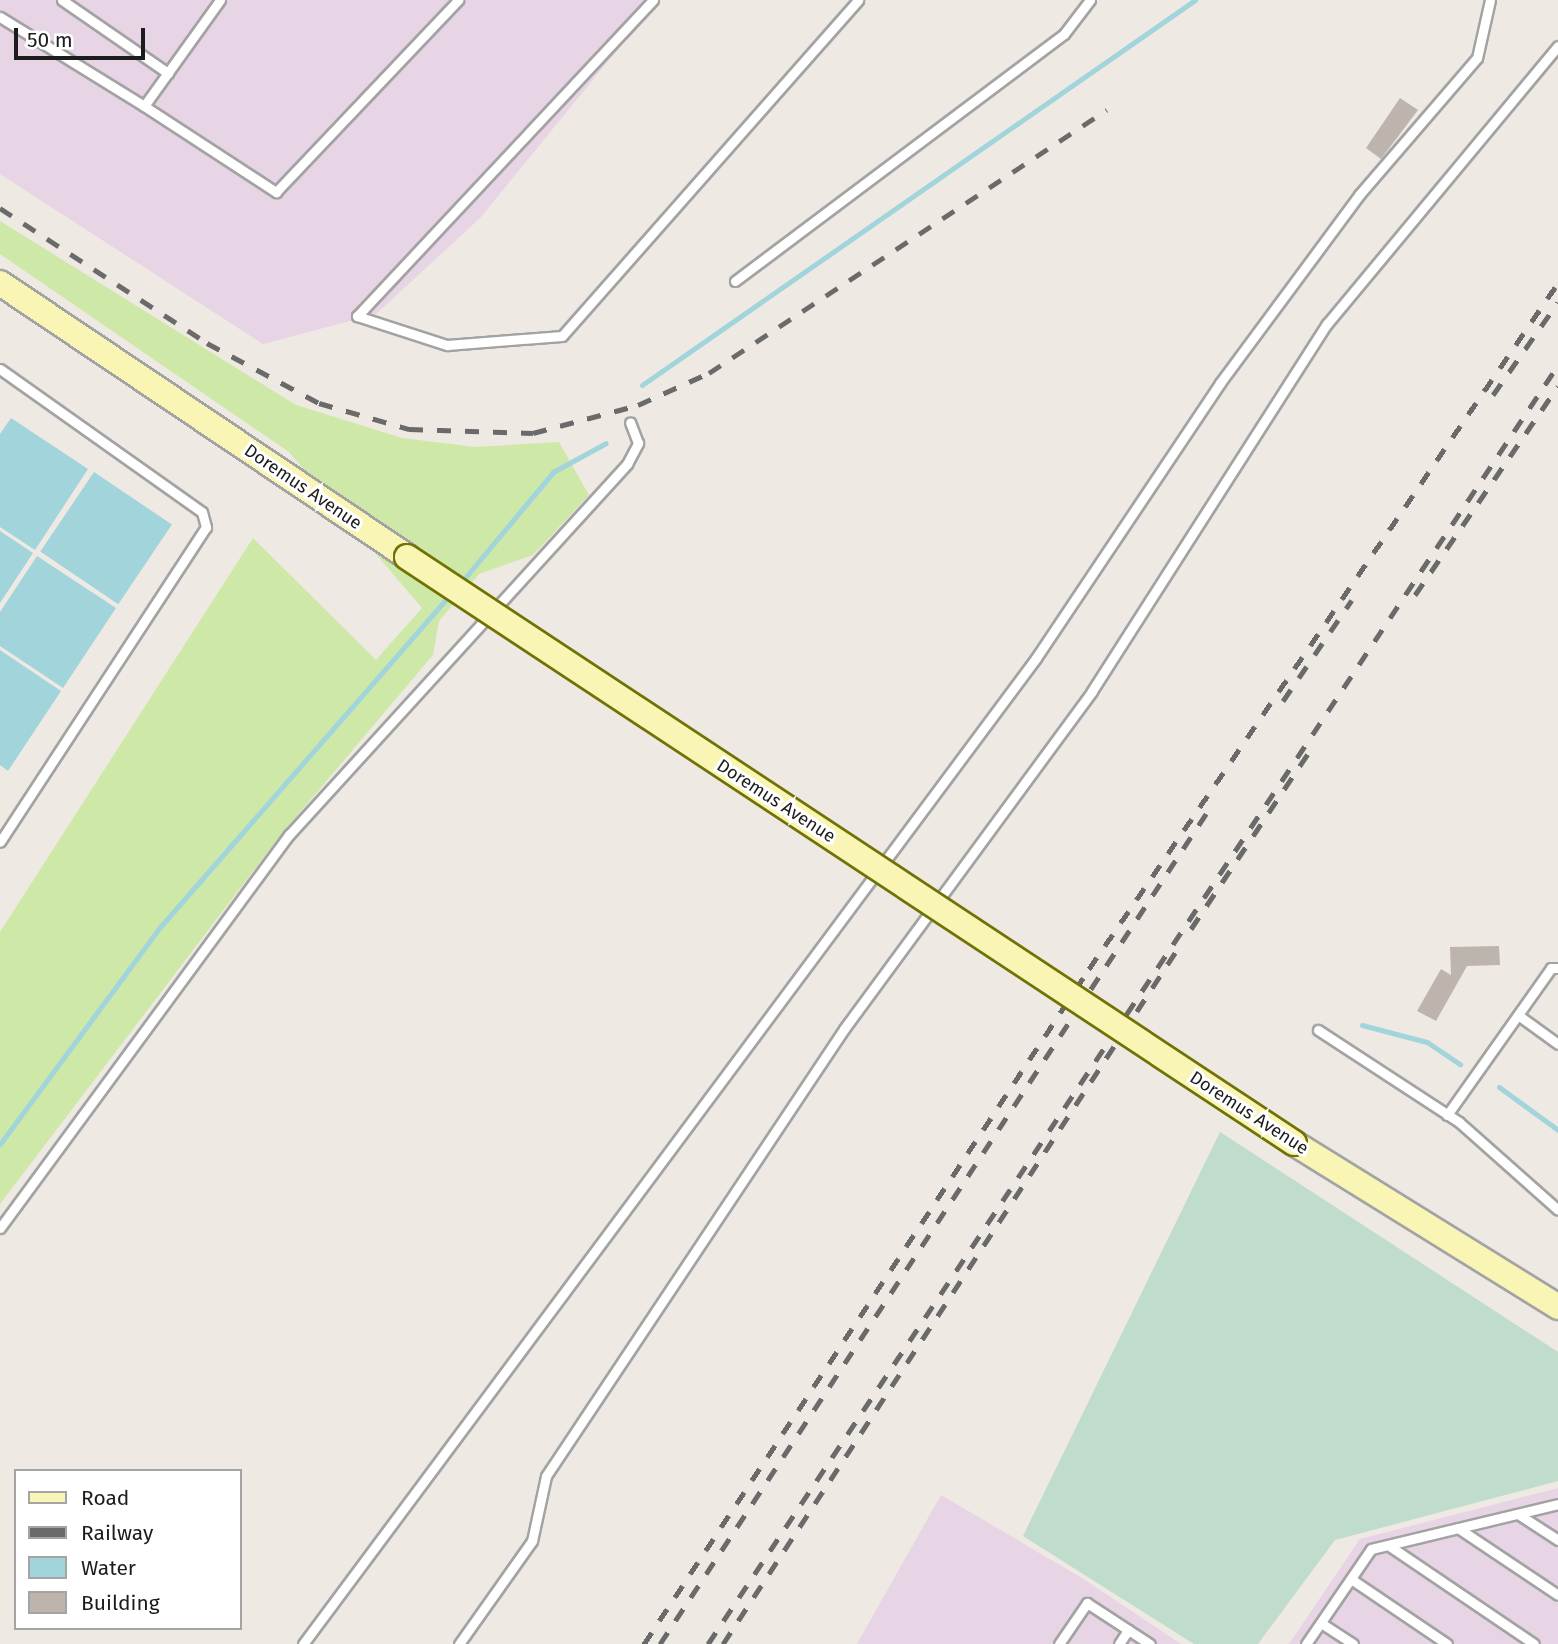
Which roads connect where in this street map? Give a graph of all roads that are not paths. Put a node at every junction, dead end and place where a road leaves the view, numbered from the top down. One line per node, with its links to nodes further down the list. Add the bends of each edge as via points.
1 (62, 0): 10 (lane)
2 (220, 0): 10 (lane)
3 (458, 0): 11 (lane, via 276,192)
4 (653, 0): 5 (lane, via 357,316 447,345 562,336)
5 (858, 0)
6 (1490, 0): 34 (lane, via 1477,58 1359,195 1036,658)
7 (1094, 1): 12 (lane, via 1064,34)
8 (0, 17): 11 (lane)
9 (1558, 46): 35 (lane, via 1327,324 1092,691 844,1029 553,1465 532,1541)
10 (168, 73): 11 (lane)
11 (144, 106)
12 (735, 282)
13 (0, 284): 24 (main road, Doremus Avenue, bridge, via 1294,1143)
14 (0, 369): 16 (lane, via 202,512 206,527)
15 (630, 422): 23 (lane, via 638,443 628,464 289,835)
16 (0, 842)
17 (1558, 968): 18 (lane, via 1551,968)
18 (1518, 1015): 20 (lane); 21 (lane)
19 (1318, 1030): 21 (lane)
20 (1558, 1044)
21 (1447, 1115): 22 (lane)
22 (1558, 1210)
23 (0, 1228)
24 (1558, 1307)
25 (1558, 1504): 26 (lane)
26 (1518, 1514): 27 (lane); 28 (lane)
27 (1458, 1528): 29 (lane); 31 (lane)
28 (1558, 1540)
29 (1388, 1545): 30 (lane, via 1371,1549); 42 (lane)
30 (1351, 1579): 32 (lane); 41 (lane)
31 (1558, 1595)
32 (1321, 1623): 39 (lane); 40 (lane)
33 (1128, 1630): 36 (lane, via 1087,1603); 37 (lane); 38 (lane)
34 (303, 1644)
35 (459, 1644)
36 (1059, 1644)
37 (1119, 1644)
38 (1150, 1644)
39 (1306, 1644)
40 (1353, 1644)
41 (1447, 1644)
42 (1534, 1644)

